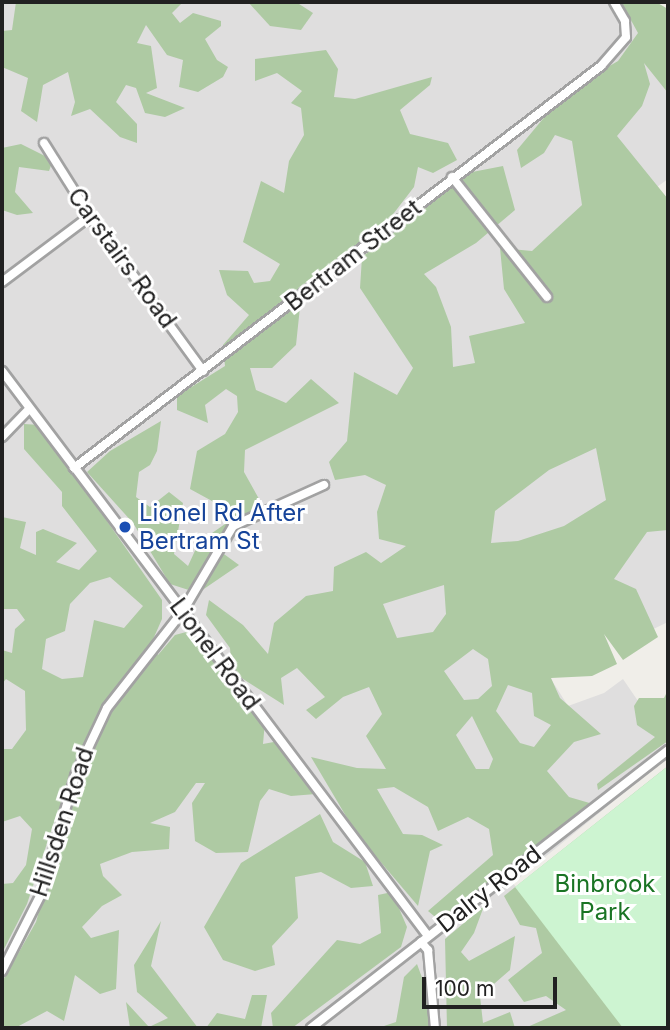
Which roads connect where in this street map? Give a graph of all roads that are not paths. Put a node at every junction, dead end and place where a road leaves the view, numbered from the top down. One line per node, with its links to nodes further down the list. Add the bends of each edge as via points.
1 (614, 2): 3 (street, Bertram Street, via 625,22 626,37 601,66)
2 (44, 143): 4 (street, Carstairs Road)
3 (453, 177): 6 (street); 7 (street, Bertram Street)
4 (90, 216): 5 (street); 7 (street, Carstairs Road)
5 (2, 282)
6 (547, 297)
7 (203, 370): 11 (street, Bertram Street)
8 (2, 371): 9 (street, Lionel Road)
9 (29, 409): 10 (street); 11 (street, Lionel Road)
10 (2, 437)
11 (74, 468): 13 (street, Lionel Road)
12 (324, 485): 13 (street, Hillsden Road, via 233,526)
13 (183, 611): 15 (street, Lionel Road); 16 (street, Hillsden Road, via 107,708 89,739 40,896)
14 (668, 750): 15 (street, Dalry Road)
15 (425, 939): 17 (street, Dalry Road); 18 (street)
16 (2, 971)
17 (310, 1028)
18 (435, 1028)

